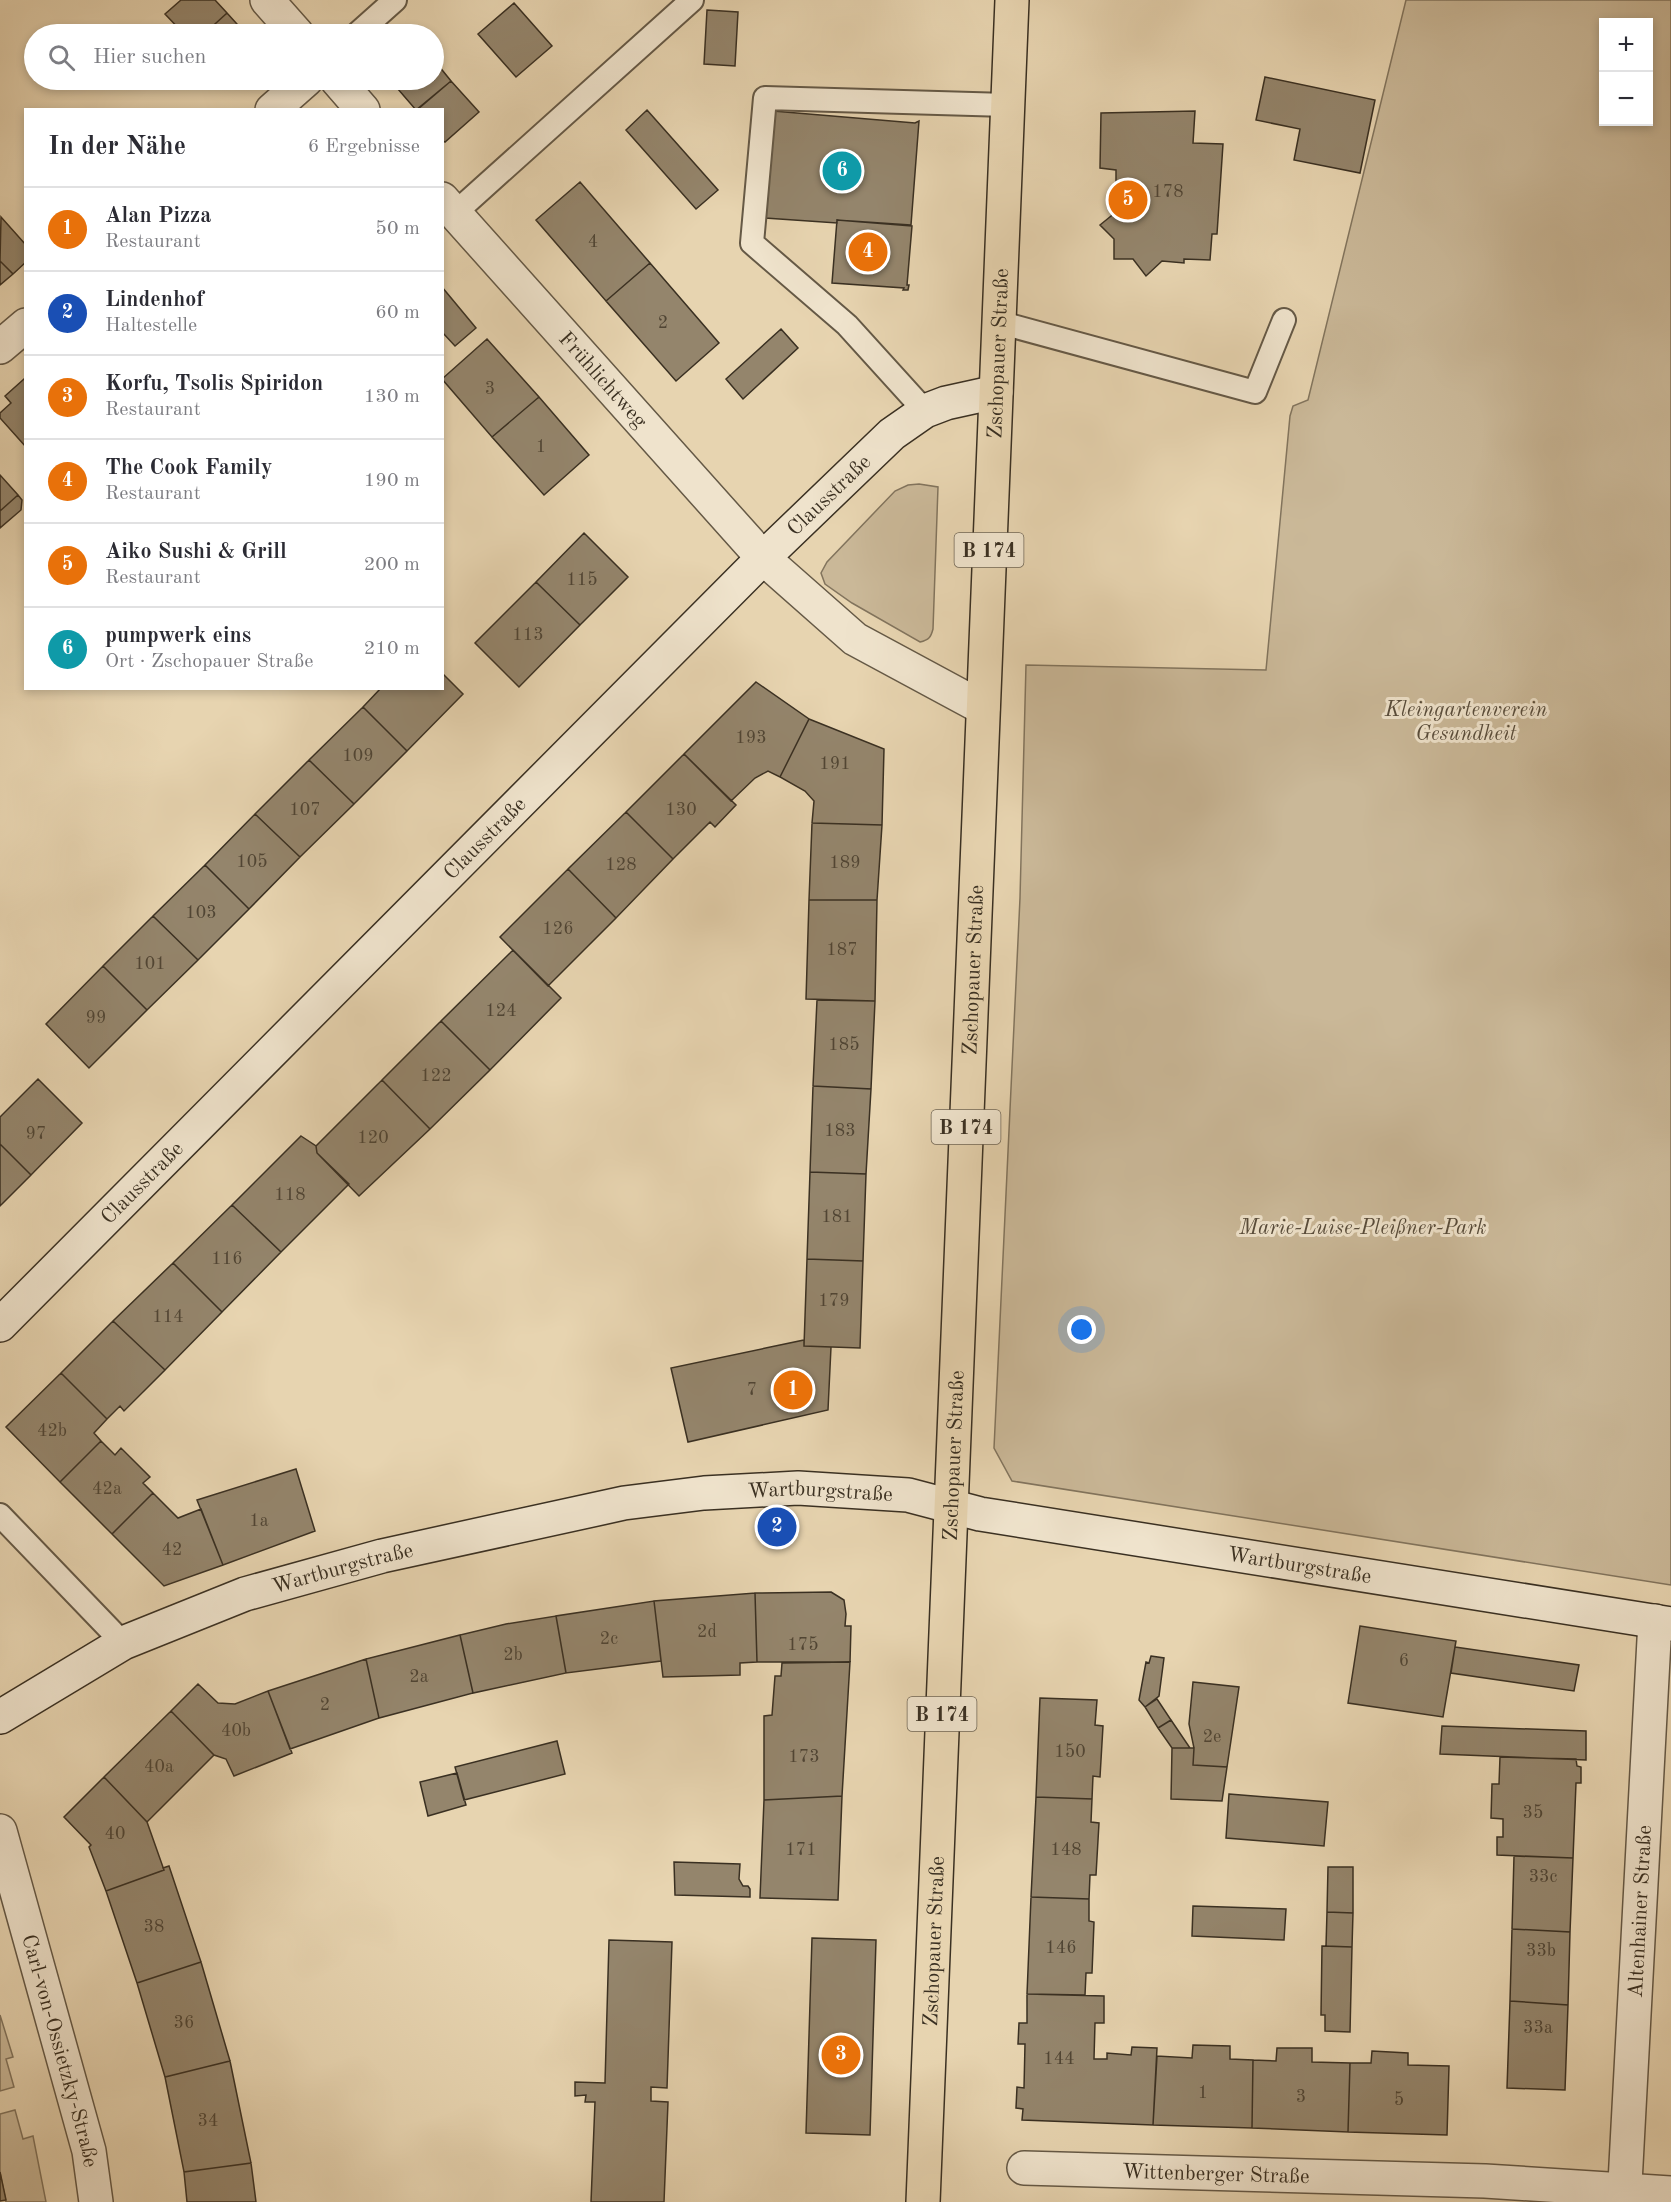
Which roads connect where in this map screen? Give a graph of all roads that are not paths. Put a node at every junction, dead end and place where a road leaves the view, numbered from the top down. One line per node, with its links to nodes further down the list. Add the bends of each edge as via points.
1 (267, 0): 5 (main road)
2 (395, 0): 6 (lane)
3 (692, 0): 12 (lane)
4 (1012, 0): 9 (main road, Zschopauer Straße / B 174)
5 (288, 24)
6 (368, 24)
7 (295, 90): 10 (main road)
8 (346, 90): 11 (main road)
9 (1007, 105): 14 (main road, Zschopauer Straße / B 174); 18 (lane, via 765,98 752,243 847,326)
10 (274, 108)
11 (361, 108)
12 (449, 206): 19 (main road, Frühlichtweg)
13 (1284, 320): 14 (lane, via 1255,392)
14 (998, 322): 17 (main road, Zschopauer Straße / B 174)
15 (24, 326): 16 (main road)
16 (0, 347)
17 (996, 392): 18 (main road, Clausstraße); 20 (main road, Zschopauer Straße / B 174)
18 (924, 411): 19 (main road, Clausstraße, via 892,434)
19 (763, 558): 20 (main road, via 855,639); 21 (main road, Clausstraße)
20 (983, 708): 22 (main road, Zschopauer Straße / B 174)
21 (0, 1325)
22 (951, 1506): 24 (main road, Wartburgstraße, via 980,1514); 25 (main road, Wartburgstraße, via 908,1495 798,1488 704,1493 624,1503 360,1562 245,1594); 32 (main road, Zschopauer Straße / B 174)
23 (0, 1515): 25 (lane)
24 (1663, 1622): 30 (main road, Altenhainer Straße)
25 (123, 1642): 26 (main road, Wartburgstraße)
26 (0, 1717)
27 (0, 1832): 31 (main road, Carl-von-Ossietzky-Straße, via 89,2151)
28 (1024, 2168): 30 (main road, Wittenberger Straße, via 1485,2181)
29 (1671, 2193): 30 (main road, Wittenberger Straße)
30 (1624, 2196)
31 (96, 2202)
32 (922, 2202)

